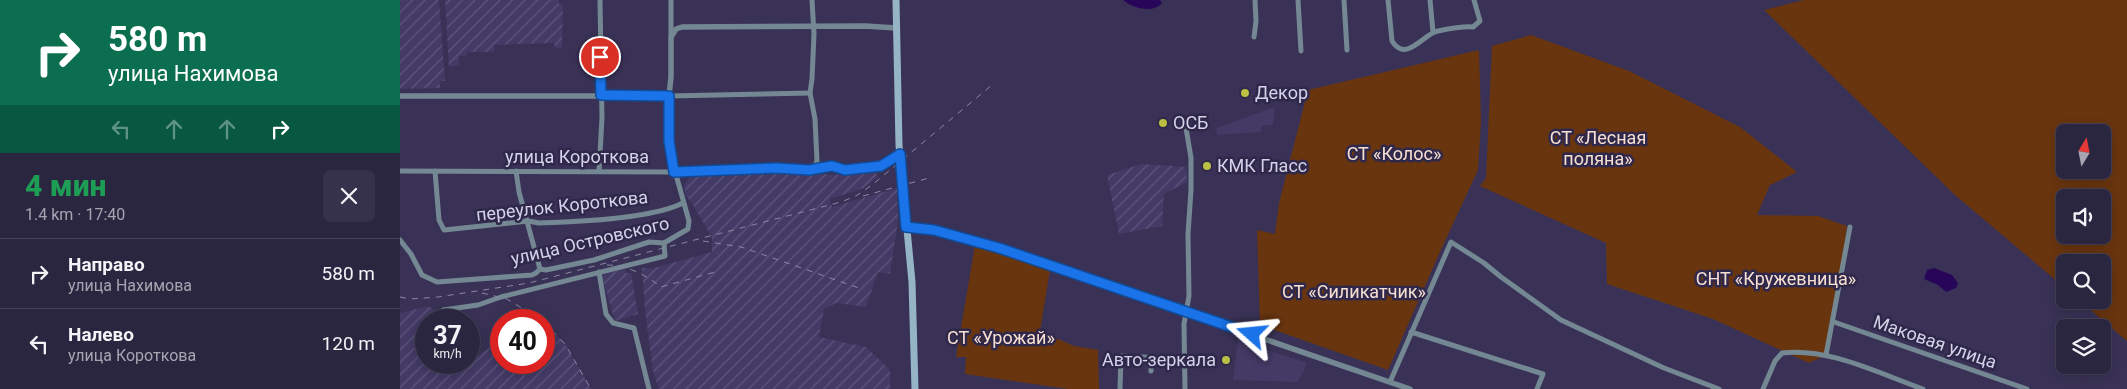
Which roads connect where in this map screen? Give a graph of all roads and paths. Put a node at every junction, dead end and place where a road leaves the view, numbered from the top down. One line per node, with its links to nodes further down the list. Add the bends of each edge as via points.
1 (600, 0): 21 (street)
2 (671, 0): 11 (street)
3 (812, 0): 12 (street)
4 (896, 0): 14 (main road)
5 (1255, 0): 17 (street)
6 (1298, 0): 19 (street)
7 (1344, 0): 18 (street)
8 (1388, 0): 15 (street, via 1394,45 1412,48)
9 (1430, 0): 15 (street)
10 (1474, 0): 15 (street, via 1480,20 1472,27)
11 (671, 16): 13 (street, via 674,23); 16 (street)
12 (813, 26): 13 (street); 14 (street); 20 (street)
13 (682, 27): 16 (street)
14 (896, 28): 25 (main road)
15 (1434, 32)
16 (671, 37): 23 (street)
17 (1254, 37)
18 (1347, 50)
19 (1301, 51)
20 (810, 93): 23 (street); 26 (street, via 817,161)
21 (601, 95): 22 (street); 23 (street); 30 (street)
22 (400, 96)
23 (669, 96): 31 (street, via 669,141)
24 (1185, 122): 41 (street, via 1191,190 1189,296)
25 (900, 154): 26 (street, улица Короткова, via 881,166); 34 (main road)
26 (814, 169): 31 (street, улица Короткова)
27 (400, 171): 28 (street, улица Короткова)
28 (435, 171): 29 (street, улица Короткова); 33 (street, переулок Короткова, via 439,220 444,230)
29 (516, 171): 30 (street, улица Короткова); 33 (street)
30 (599, 171): 31 (street, улица Короткова)
31 (674, 172): 32 (street)
32 (683, 203): 33 (street, переулок Короткова, via 612,217 547,223); 37 (street, улица Островского, via 688,229)
33 (528, 221): 38 (street)
34 (906, 227): 41 (street, via 934,230 999,248); 50 (main road, via 912,282)
35 (1850, 227): 42 (street)
36 (400, 240): 38 (street, улица Островского, via 422,275 437,282 532,275)
37 (664, 243): 38 (street, улица Островского, via 649,242 594,260); 39 (street, via 665,256)
38 (540, 269)
39 (599, 272): 40 (street, via 478,305); 49 (street, via 606,314 613,323 634,328)
40 (449, 309)
41 (1185, 312): 46 (street); 48 (street)
42 (1834, 322): 44 (street); 58 (street, Маковая улица)
43 (1411, 332): 48 (street); 54 (street, via 1543,374); 55 (street, via 1451,242 1561,320 1664,368)
44 (1826, 355): 56 (street, via 1782,354 1775,361); 57 (street)
45 (1152, 358): 46 (street); 47 (street); 51 (street, via 1121,356)
46 (1184, 359): 52 (street)
47 (1151, 371)
48 (1394, 385): 53 (street)
49 (649, 389)
50 (915, 389)
51 (1120, 389)
52 (1185, 389)
53 (1410, 389)
54 (1537, 389)
55 (1719, 389)
56 (1763, 389)
57 (1923, 389)
58 (2027, 389)

